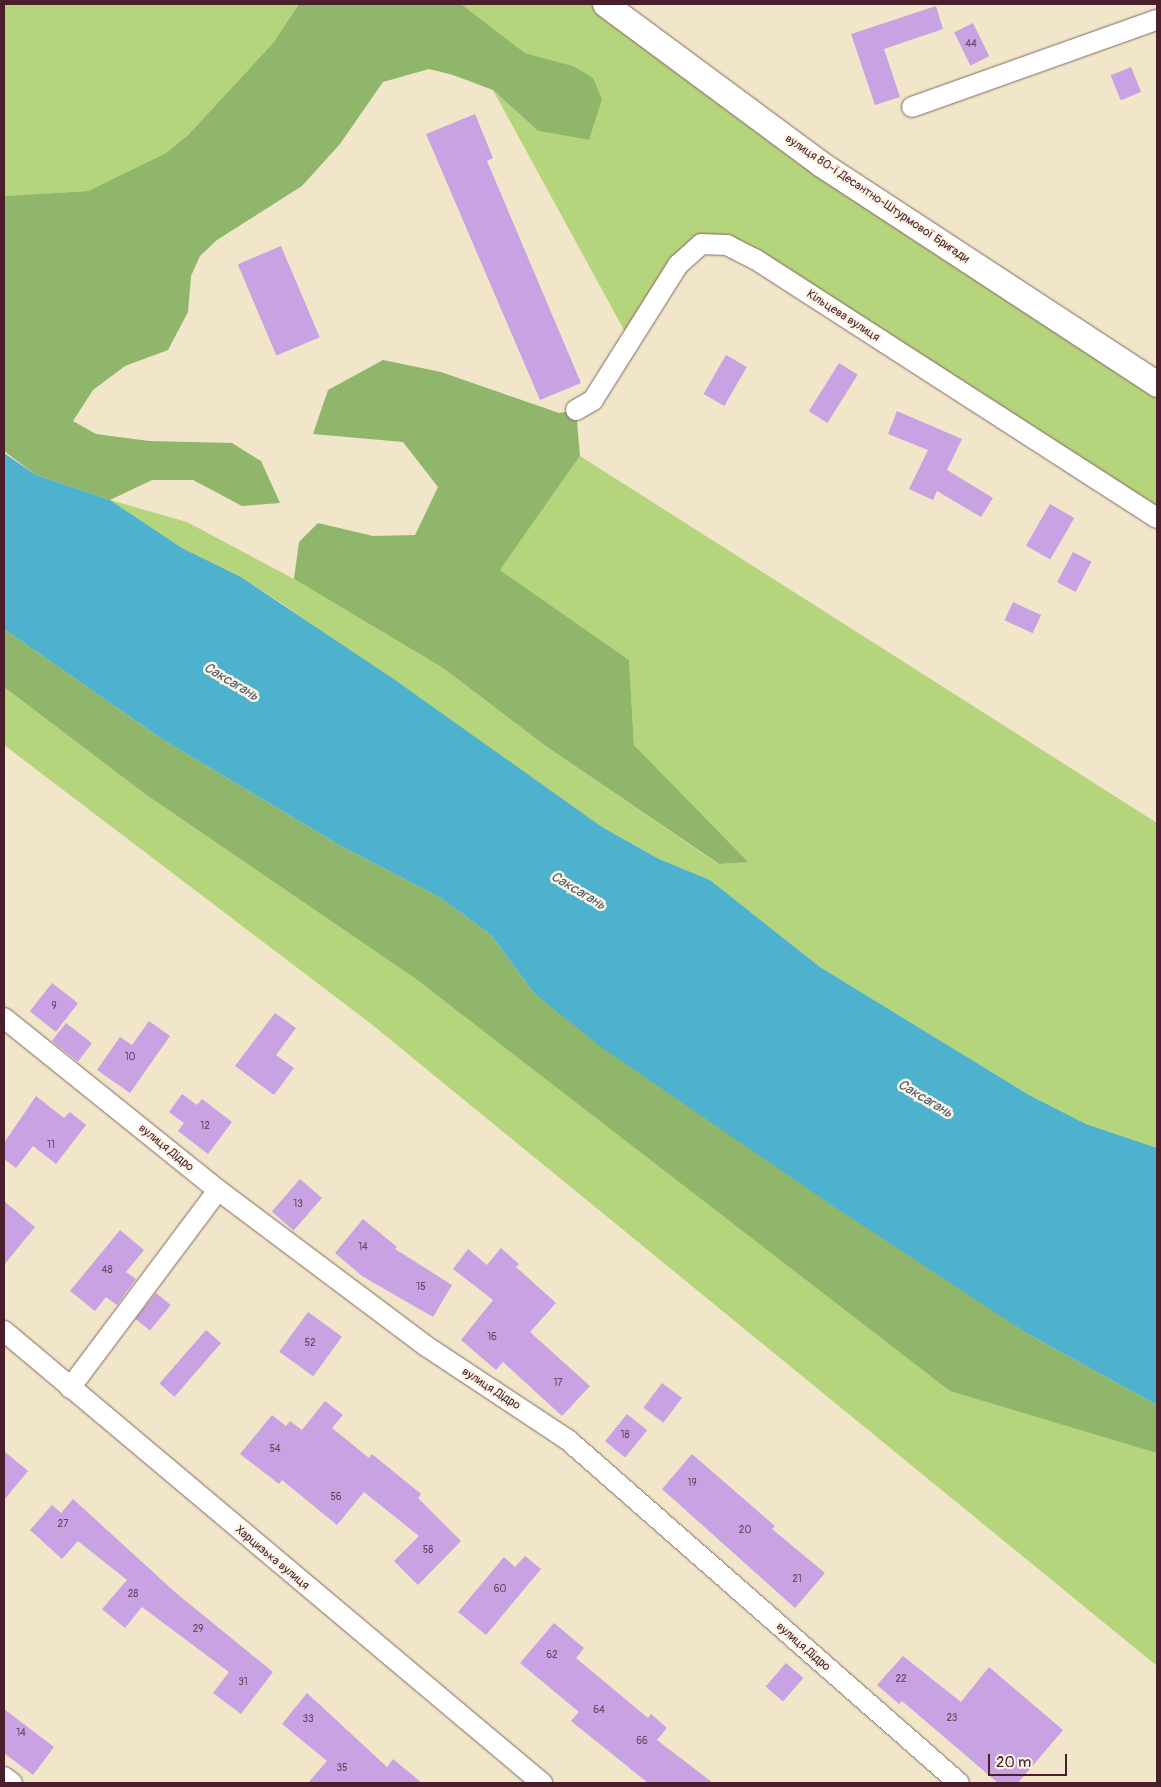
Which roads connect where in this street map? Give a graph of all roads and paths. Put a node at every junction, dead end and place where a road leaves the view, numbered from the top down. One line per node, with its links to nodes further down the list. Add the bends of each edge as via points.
1 (605, 4): 4 (street, вулиця 80-ї Десантно-Штурмової Бригади, via 821,164)
2 (1157, 20): 3 (street)
3 (912, 107)
4 (1157, 384)
5 (576, 410): 6 (street, Кільцева вулиця, via 593,400 678,265 701,244 727,245 755,259)
6 (1157, 518)
7 (4, 1018): 8 (street, вулиця Дідро)
8 (218, 1190): 10 (street); 14 (street, вулиця Дідро, via 426,1346 568,1440)
9 (4, 1331): 10 (street, Харцизька вулиця)
10 (70, 1388): 13 (street, Харцизька вулиця)
11 (4, 1777): 12 (street)
12 (12, 1783)
13 (542, 1783)
14 (959, 1783)

